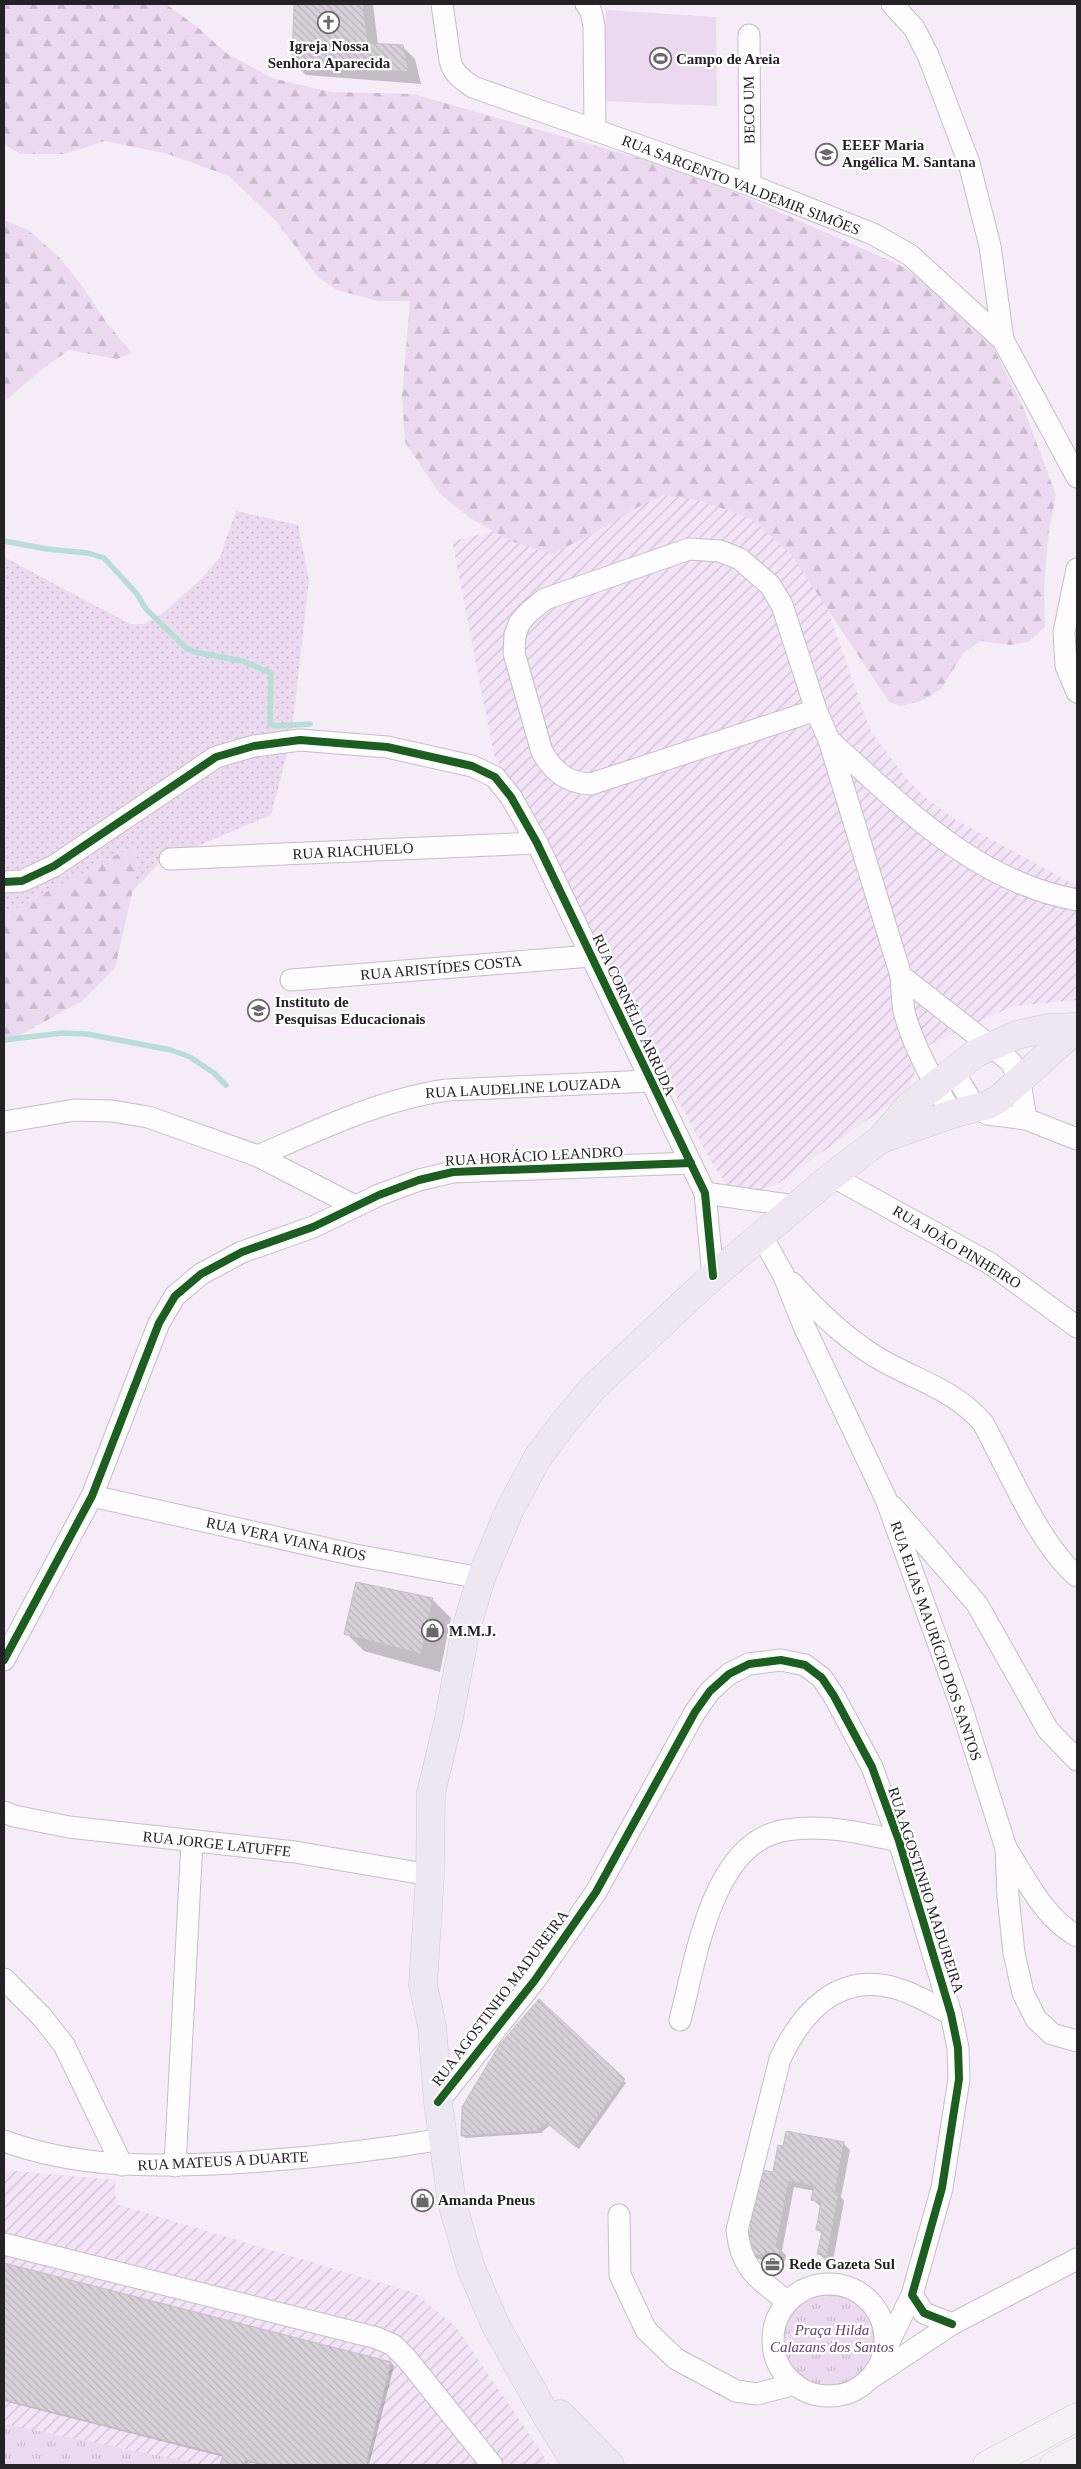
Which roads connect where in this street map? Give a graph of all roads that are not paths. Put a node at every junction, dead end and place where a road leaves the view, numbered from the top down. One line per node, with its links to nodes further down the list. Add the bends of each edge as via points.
1 (442, 4): 5 (street, RUA SARGENTO VALDEMIR SIMÕES, via 450,60 459,77 473,87)
2 (586, 4): 5 (street, via 591,10 594,26)
3 (892, 4): 7 (street, via 914,28 928,55 969,163 990,246)
4 (749, 35): 6 (street, BECO UM)
5 (595, 130): 6 (street, RUA SARGENTO VALDEMIR SIMÕES)
6 (750, 185): 7 (street, RUA SARGENTO VALDEMIR SIMÕES, via 873,234 910,255)
7 (1003, 340): 8 (street, RUA SARGENTO VALDEMIR SIMÕES)
8 (1077, 476)
9 (1077, 569): 10 (street, via 1064,632 1066,666)
10 (1077, 692)
11 (816, 710): 11 (street, via 782,605 770,585 740,559 720,551 689,549 545,600 528,612 515,635 514,652 542,752 551,766 576,783 591,784); 12 (street)
12 (829, 740): 16 (street, via 929,830 964,854 1015,882); 18 (street)
13 (537, 843): 14 (street, RUA RIACHUELO); 15 (street, RUA CORNÉLIO ARRUDA, via 511,797 495,778 472,766 386,747 300,740 254,746 216,756 54,866 22,880); 17 (street, RUA CORNÉLIO ARRUDA)
14 (170, 859)
15 (4, 882)
16 (1077, 900)
17 (592, 956): 19 (street, RUA ARISTÍDES COSTA); 23 (street, RUA CORNÉLIO ARRUDA)
18 (900, 976): 21 (street); 25 (street, via 909,1027)
19 (291, 980)
20 (1077, 1028): 21 (highway, via 1017,1035); 24 (highway)
21 (991, 1046): 22 (highway); 24 (street, via 1010,1062)
22 (958, 1066): 25 (highway); 26 (street)
23 (650, 1081): 31 (street, RUA LAUDELINE LOUZADA, via 419,1094 322,1128); 32 (street, RUA CORNÉLIO ARRUDA)
24 (1020, 1082): 26 (highway, via 1000,1098); 27 (street)
25 (936, 1084): 26 (street); 29 (highway, via 909,1106)
26 (964, 1111): 27 (street); 29 (highway)
27 (1026, 1119): 30 (street)
28 (4, 1122): 31 (street, via 75,1110 112,1111 148,1117)
29 (881, 1139): 33 (highway)
30 (1077, 1139)
31 (258, 1156): 35 (street)
32 (691, 1163): 34 (street, RUA CORNÉLIO ARRUDA); 35 (street, RUA HORÁCIO LEANDRO, via 453,1172 419,1180)
33 (832, 1176): 36 (highway); 40 (street, RUA JOÃO PINHEIRO, via 990,1264)
34 (705, 1193): 36 (street); 39 (street, RUA CORNÉLIO ARRUDA)
35 (354, 1206): 41 (street, RUA HORÁCIO LEANDRO, via 313,1227 242,1252 201,1274 175,1296 158,1323)
36 (795, 1206): 37 (highway)
37 (761, 1235): 38 (street, RUA ELIAS MAURÍCIO DOS SANTOS); 39 (highway)
38 (783, 1274): 42 (street, RUA ELIAS MAURÍCIO DOS SANTOS, via 804,1326); 43 (street, via 846,1336 874,1356 953,1395 970,1408 983,1423 1044,1536)
39 (713, 1276): 44 (highway, via 593,1388 560,1428 538,1457 515,1500)
40 (1077, 1326)
41 (92, 1496): 44 (street, RUA VERA VIANA RIOS, via 355,1555); 45 (street, RUA HORÁCIO LEANDRO)
42 (886, 1498): 46 (street, via 976,1604 1048,1730); 50 (street, RUA ELIAS MAURÍCIO DOS SANTOS, via 960,1703)
43 (1077, 1576)
44 (481, 1578): 51 (highway, via 465,1633 431,1793)
45 (4, 1660)
46 (1077, 1760)
47 (4, 1812): 48 (street, RUA JORGE LATUFFE, via 69,1828)
48 (192, 1841): 51 (street, RUA JORGE LATUFFE, via 295,1852); 61 (street)
49 (899, 1841): 54 (street, RUA AGOSTINHO MADUREIRA); 55 (street, via 834,1828 810,1828 784,1830 756,1841 737,1858 711,1904); 57 (street, RUA AGOSTINHO MADUREIRA, via 872,1767 822,1678 805,1666 781,1660 749,1664 729,1674 694,1712 596,1892 534,1980)
50 (1006, 1848): 52 (street, via 1050,1915); 56 (street, RUA ELIAS MAURÍCIO DOS SANTOS, via 1013,1944 1023,1993 1036,2020 1052,2034)
51 (430, 1875): 57 (highway, via 424,1985 432,2026)
52 (1077, 1936)
53 (4, 1979): 60 (street, via 42,2017 64,2045)
54 (951, 2014): 65 (street, RUA AGOSTINHO MADUREIRA, via 958,2048 959,2079 942,2188); 66 (street, via 896,1988 877,1984 856,1986 835,1993 812,2009 787,2044 780,2059 737,2230 739,2251 746,2266)
55 (680, 2020)
56 (1077, 2042)
57 (438, 2102): 58 (highway)
58 (443, 2140): 61 (street, RUA MATEUS A DUARTE, via 286,2160); 68 (highway, via 452,2203 470,2268)
59 (4, 2141): 60 (street, RUA MATEUS A DUARTE, via 68,2160)
60 (122, 2165): 61 (street, RUA MATEUS A DUARTE)
61 (175, 2166)
62 (619, 2215): 71 (street, via 620,2275 646,2330 676,2359 736,2391 757,2394)
63 (4, 2244): 74 (street, via 377,2338 392,2345 407,2359)
64 (1077, 2260): 67 (street)
65 (912, 2295): 67 (street, via 924,2313); 69 (street, RUA AGOSTINHO MADUREIRA)
66 (788, 2302): 69 (street, via 804,2289 824,2283 845,2286 864,2296 878,2312 885,2332); 71 (street, via 777,2319 773,2337 779,2363)
67 (952, 2324): 70 (street)
68 (496, 2326): 75 (highway); 76 (highway, via 568,2424)
69 (884, 2352): 70 (street)
70 (871, 2377): 71 (street, via 854,2390 834,2396 813,2393)
71 (795, 2384)
72 (1077, 2417): 77 (main road)
73 (1077, 2452): 78 (main road)
74 (492, 2465)
75 (578, 2465)
76 (610, 2465)
77 (987, 2465)
78 (1054, 2465)

